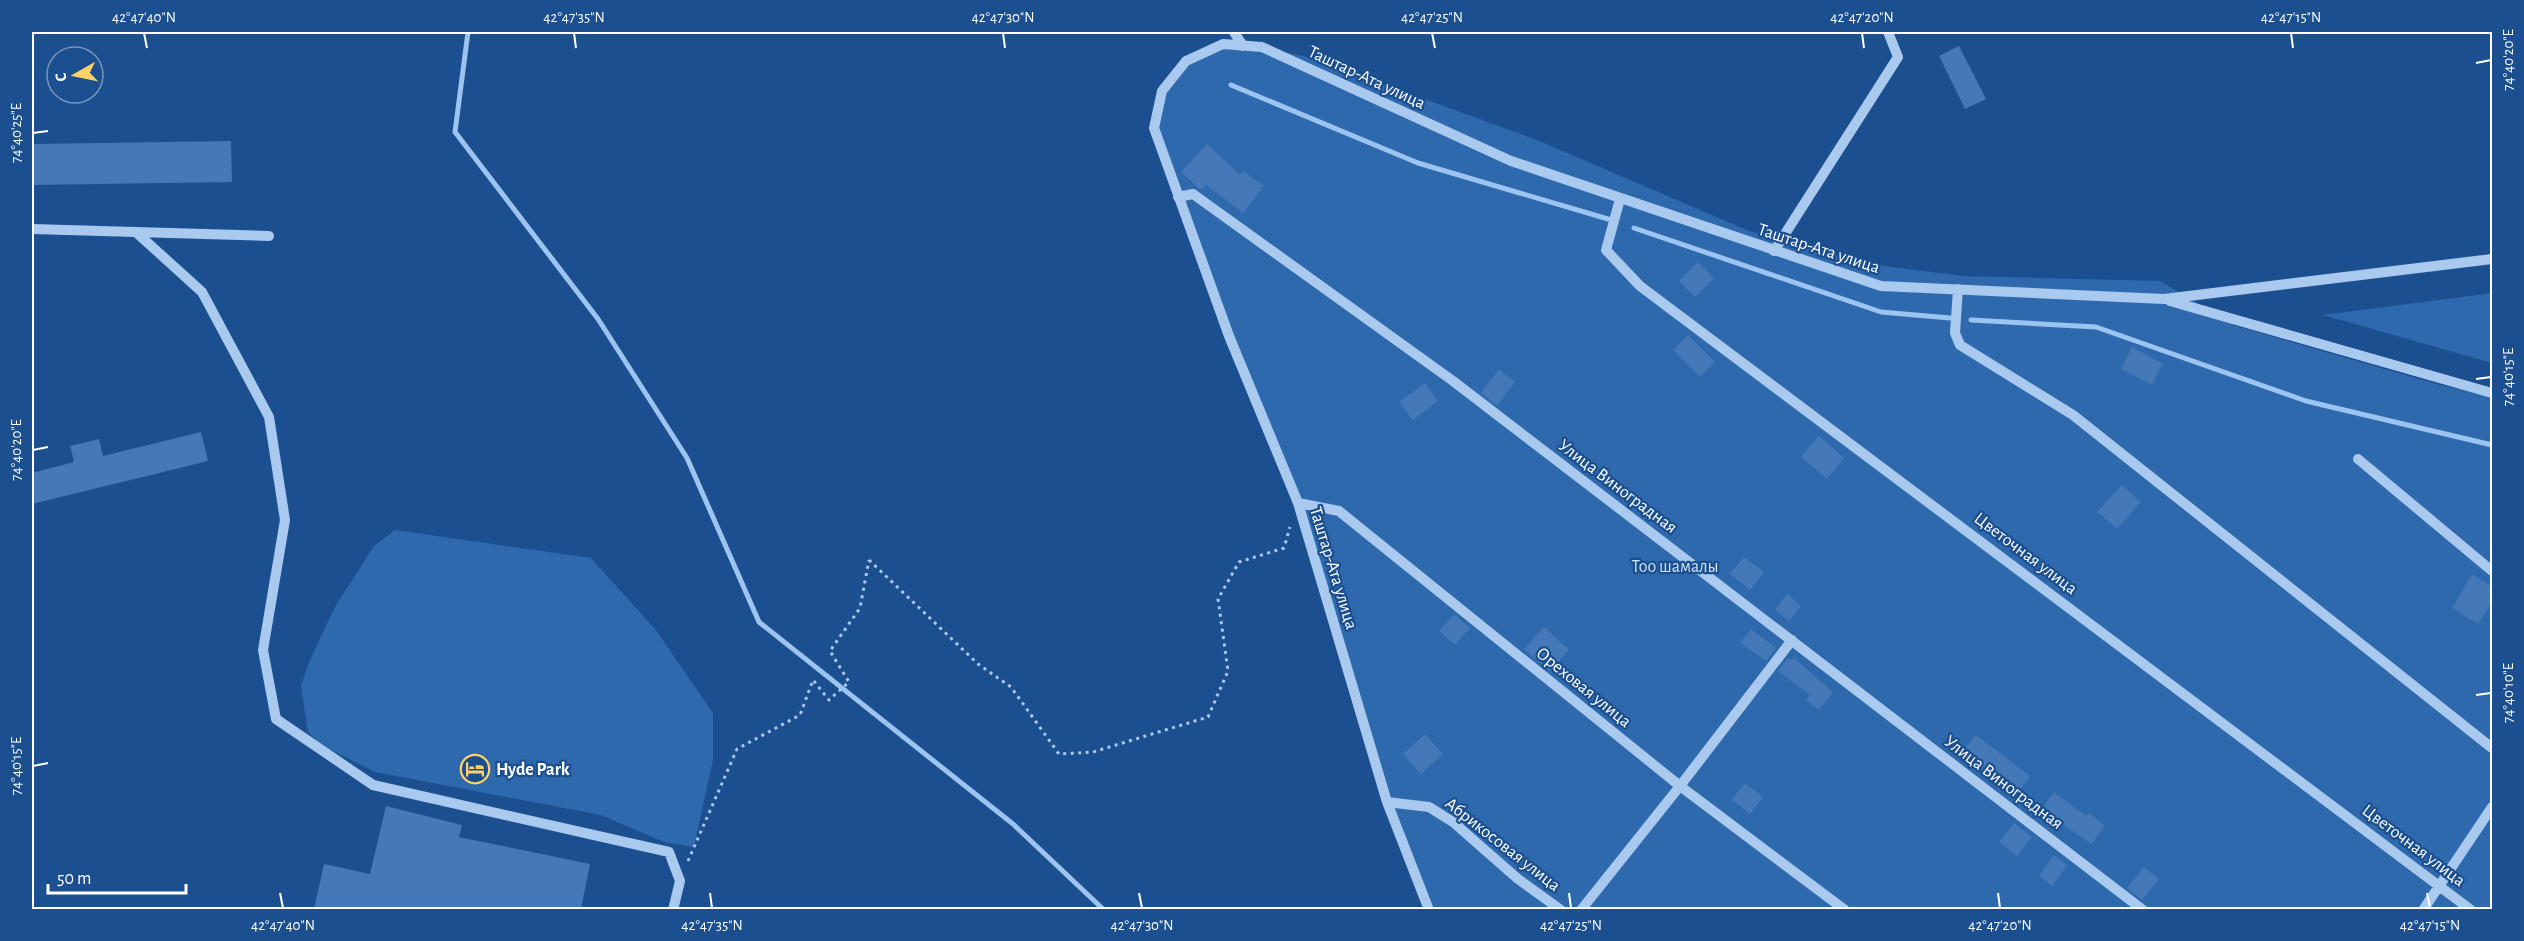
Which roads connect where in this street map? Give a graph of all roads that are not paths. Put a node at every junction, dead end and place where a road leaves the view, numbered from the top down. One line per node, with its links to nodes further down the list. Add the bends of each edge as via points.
1 (1234, 32): 3 (street)
2 (1888, 32): 9 (street, via 1898,57)
3 (1243, 46): 4 (street, Таштар-Ата улица, via 1223,44 1186,61 1162,91 1154,128); 5 (street, Таштар-Ата улица, via 1262,47 1511,161)
4 (1178, 197): 15 (street, Таштар-Ата улица, via 1229,336); 17 (street, Улица Виноградная, via 1193,194 1443,374)
5 (1620, 199): 9 (street, Таштар-Ата улица); 22 (street, Цветочная улица, via 1606,250 1640,286)
6 (32, 230): 7 (street)
7 (138, 234): 8 (street); 23 (street, via 202,292 269,417 285,520 263,650 276,719 374,785 669,852 680,881)
8 (270, 236)
9 (1774, 251): 11 (street, Таштар-Ата улица, via 1881,286)
10 (2493, 259): 12 (street)
11 (1958, 289): 12 (street, Таштар-Ата улица); 18 (street, via 1955,333 1960,345 2073,415)
12 (2164, 299): 13 (street)
13 (2493, 393)
14 (2358, 459): 16 (street)
15 (1298, 503): 19 (street, Ореховая улица, via 1339,511); 20 (street, Таштар-Ата улица)
16 (2493, 571)
17 (1791, 640): 19 (street); 28 (street, Улица Виноградная)
18 (2493, 747)
19 (1680, 786): 26 (street); 27 (street, Ореховая улица)
20 (1387, 802): 24 (street, Таштар-Ата улица); 25 (street, Абрикосовая улица, via 1429,807)
21 (2493, 807): 22 (street)
22 (2440, 885): 29 (street); 30 (street, Цветочная улица)
23 (673, 909)
24 (1429, 909)
25 (1562, 909)
26 (1581, 909)
27 (1845, 909)
28 (2143, 909)
29 (2423, 909)
30 (2471, 909)

